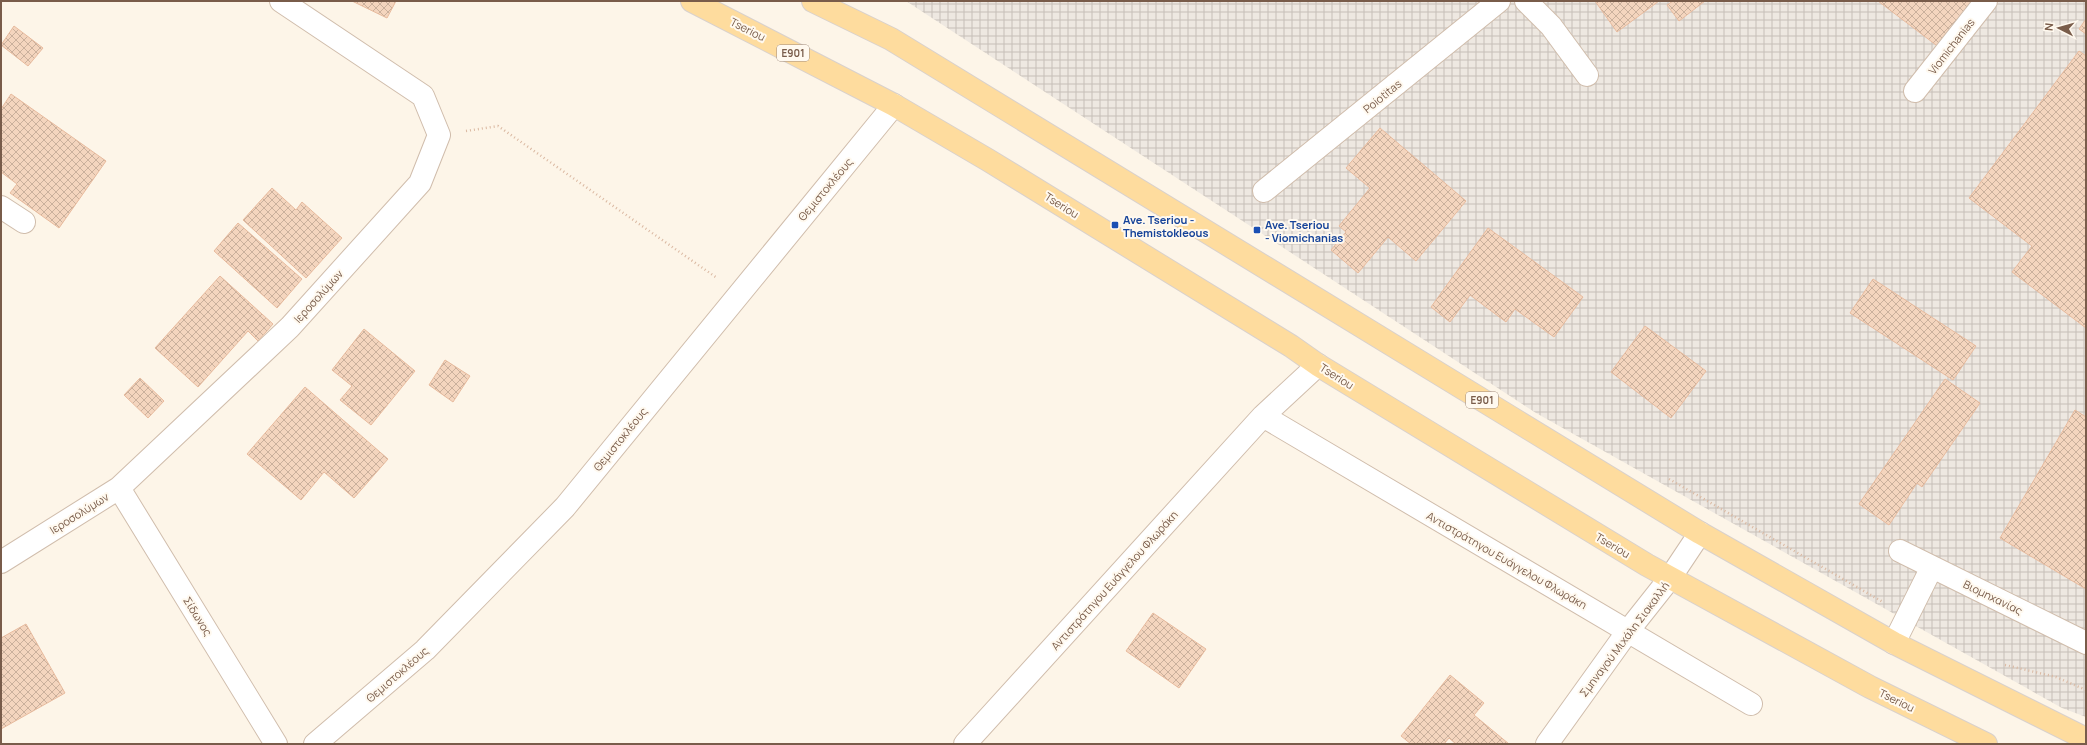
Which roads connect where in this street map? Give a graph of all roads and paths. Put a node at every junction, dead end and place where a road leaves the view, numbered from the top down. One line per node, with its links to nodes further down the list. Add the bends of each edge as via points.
1 (281, 1): 10 (street, via 423,96)
2 (692, 1): 9 (main road, Tseriou / E901)
3 (814, 1): 18 (main road, E901, via 891,39)
4 (1499, 1): 11 (street, Poiotitas)
5 (1526, 1): 7 (street, via 1552,26)
6 (1986, 1): 8 (street, Viomichanias)
7 (1587, 75)
8 (1915, 91)
9 (894, 105): 14 (street, Θεμιστοκλέους); 15 (main road, Tseriou / E901, via 995,164)
10 (439, 136): 14 (path, via 498,126); 17 (street, Ιεροσολύμων, via 420,183 290,327)
11 (1264, 191)
12 (1, 207): 13 (street)
13 (24, 222)
14 (739, 294): 29 (street, Θεμιστοκλέους, via 565,507 425,650)
15 (1318, 365): 16 (street, Αντιστράτηγου Ευάγγελου Φλωράκη); 22 (main road, Tseriou / E901)
16 (1263, 416): 23 (street, Αντιστράτηγου Ευάγγελου Φλωράκη); 30 (street, Αντιστράτηγου Ευάγγελου Φλωράκη)
17 (119, 488): 20 (street, Ιεροσολύμων); 28 (street, Σίδωνος)
18 (1700, 533): 22 (street, Σμηναγού Μιχάλη Σιακαλλή); 24 (main road, E901)
19 (1900, 551): 21 (street, Βιομηχανίας)
20 (1, 562)
21 (1932, 567): 24 (street); 25 (street, Βιομηχανίας)
22 (1670, 578): 23 (street, Σμηναγού Μιχάλη Σιακαλλή); 32 (main road, Tseriou / E901, via 1870,687)
23 (1628, 631): 26 (street, Αντιστράτηγου Ευάγγελου Φλωράκη); 31 (street, Σμηναγού Μιχάλη Σιακαλλή)
24 (1894, 643): 27 (main road, E901)
25 (2086, 643)
26 (1751, 704)
27 (2086, 740)
28 (276, 744)
29 (315, 744)
30 (965, 744)
31 (1547, 744)
32 (1986, 744)

